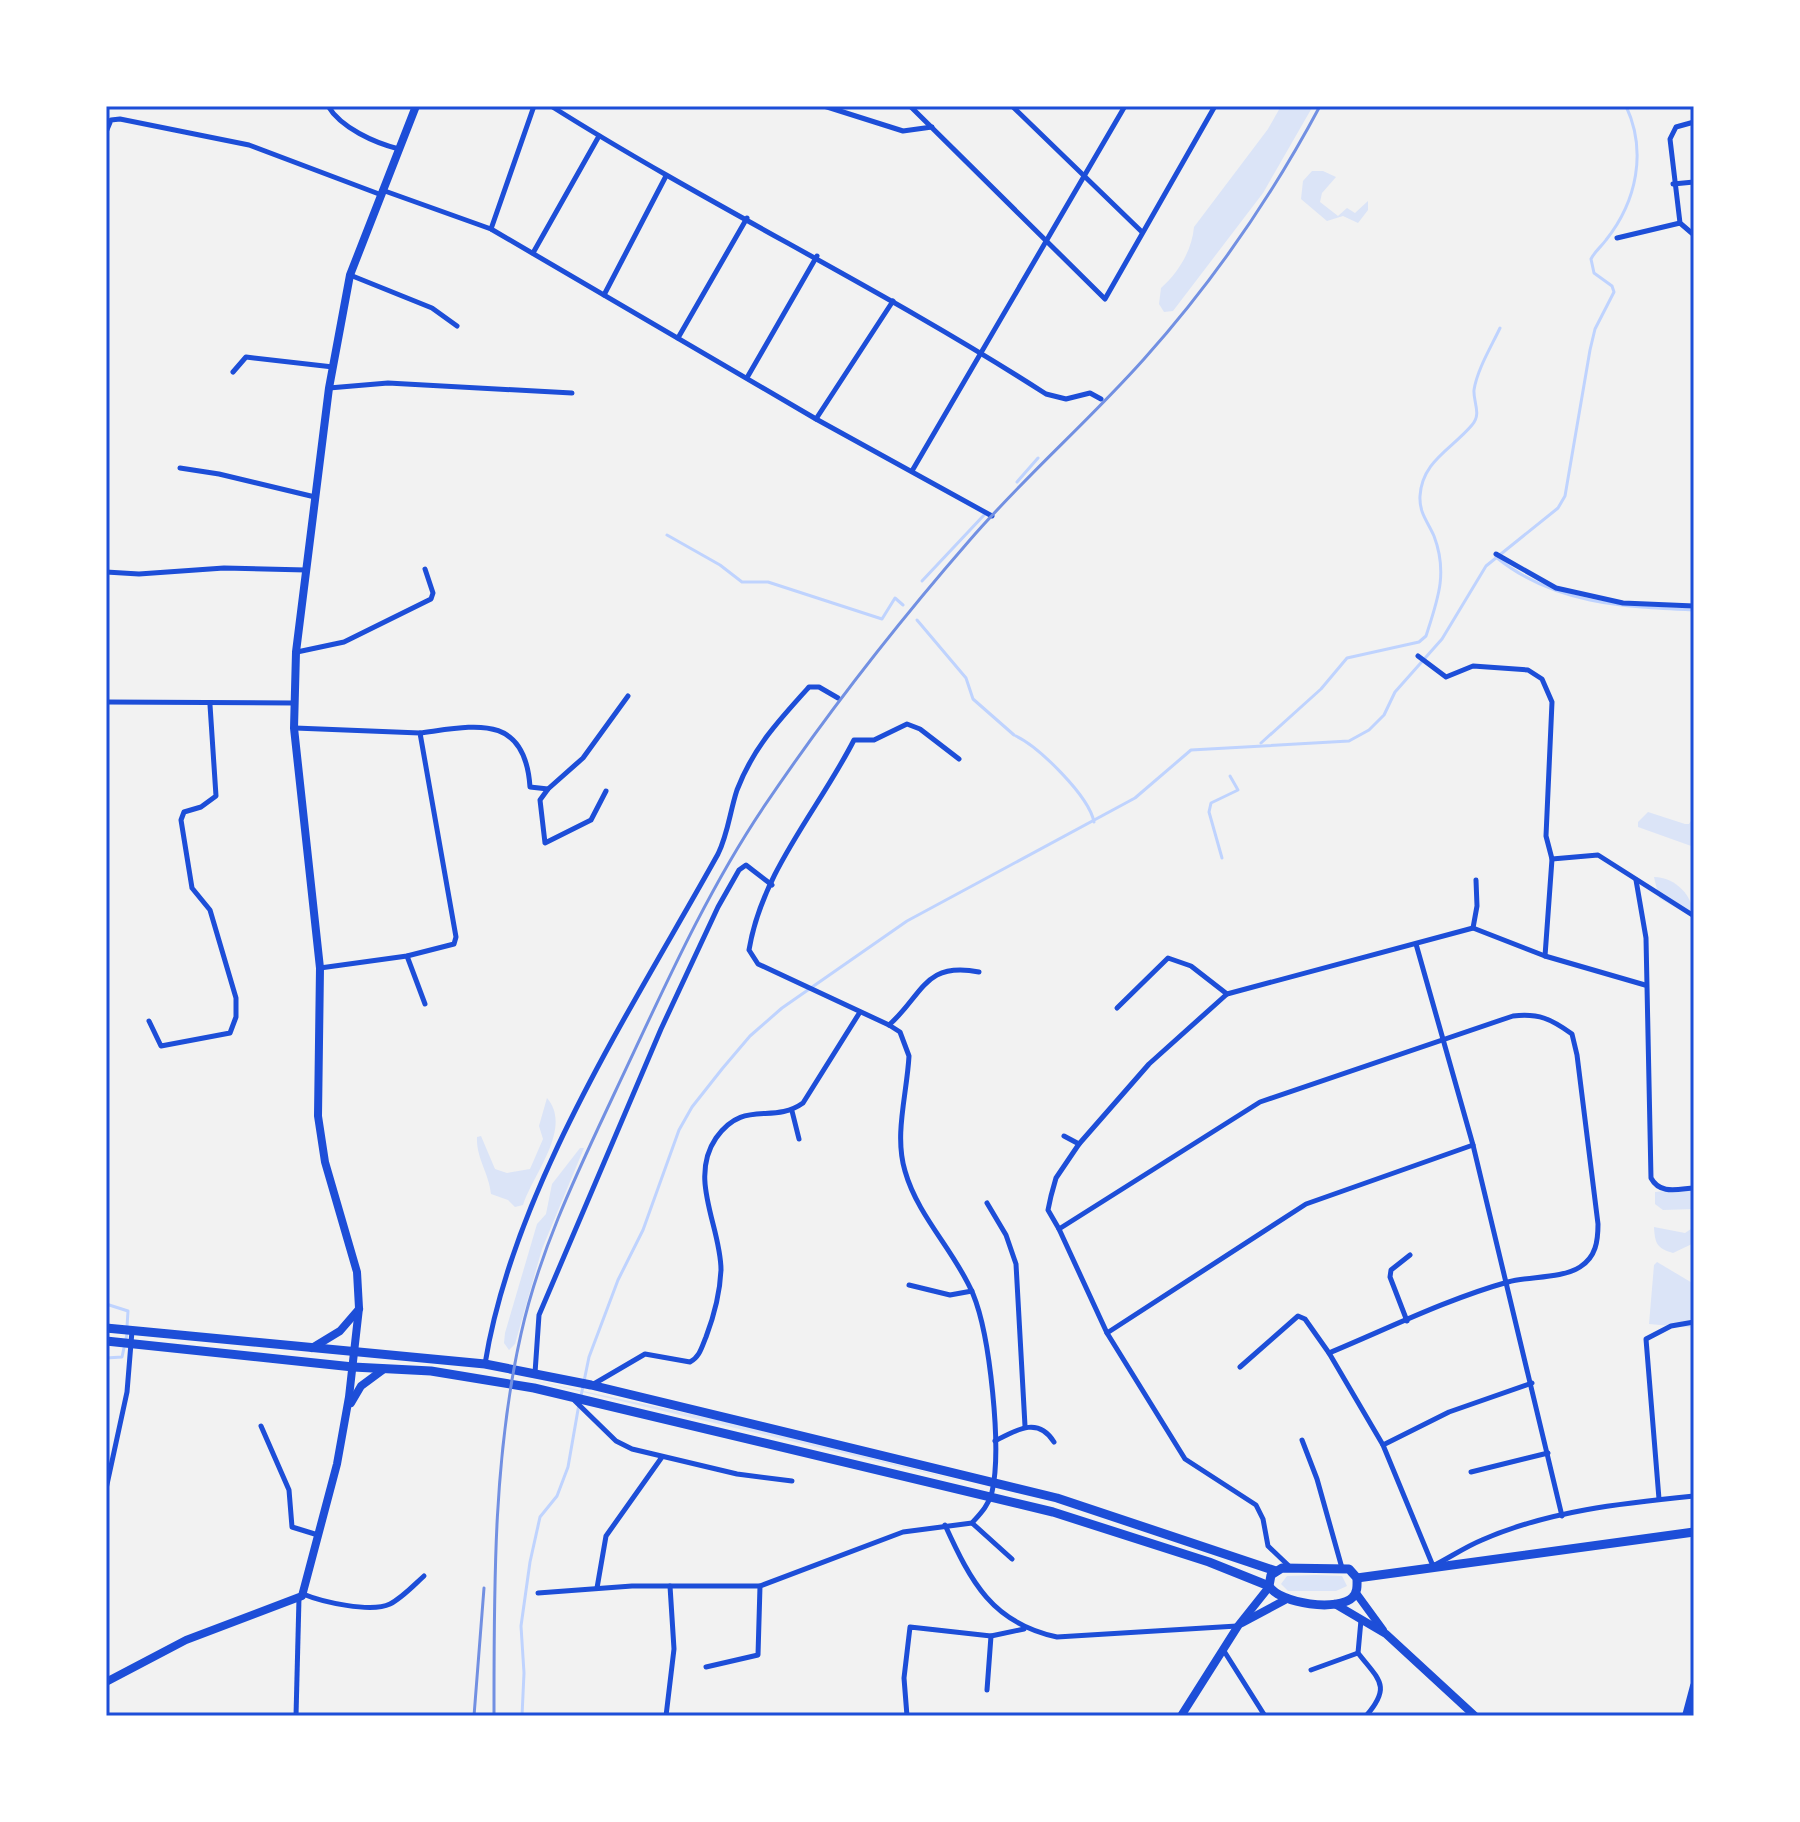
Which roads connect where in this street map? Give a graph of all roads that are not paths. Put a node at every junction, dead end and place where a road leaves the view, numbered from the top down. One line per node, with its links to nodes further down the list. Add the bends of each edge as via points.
1 (328, 106): 14 (street, via 375,143)
2 (416, 106): 14 (main road)
3 (534, 106): 22 (street)
4 (551, 106): 13 (street)
5 (824, 106): 11 (street, via 897,130)
6 (910, 106): 11 (street)
7 (1012, 106): 15 (street)
8 (1125, 106): 15 (street)
9 (1215, 106): 23 (street)
10 (1694, 122): 18 (street, via 1676,127 1672,134)
11 (932, 127): 26 (street)
12 (106, 132): 19 (street, via 111,120 120,119 230,141)
13 (599, 136): 16 (street); 27 (street)
14 (399, 149): 19 (main road)
15 (1083, 174): 23 (street); 26 (street)
16 (666, 176): 20 (street); 30 (street)
17 (1694, 182): 18 (street)
18 (1673, 184): 21 (street)
19 (380, 192): 22 (street); 29 (main road)
20 (747, 218): 28 (street); 33 (street)
21 (1680, 223): 24 (street); 25 (street)
22 (491, 229): 27 (street)
23 (1142, 232): 26 (street, via 1105,299)
24 (1694, 235)
25 (1617, 238)
26 (1044, 240): 34 (street)
27 (533, 253): 30 (street)
28 (817, 256): 31 (street); 37 (street)
29 (350, 275): 32 (street, via 432,308); 35 (main road)
30 (604, 295): 33 (street)
31 (893, 301): 34 (street); 41 (street)
32 (457, 326)
33 (678, 338): 37 (street)
34 (982, 353): 40 (street, via 1054,398 1083,392); 43 (street)
35 (333, 367): 36 (street, via 246,357); 38 (main road)
36 (233, 372)
37 (748, 376): 41 (street)
38 (329, 388): 39 (street, via 388,383); 44 (main road)
39 (572, 393)
40 (1101, 399)
41 (816, 419): 43 (street)
42 (180, 468): 44 (street)
43 (912, 471): 45 (street)
44 (315, 497): 48 (main road)
45 (992, 516)
46 (1496, 554): 50 (street, via 1556,588 1623,603)
47 (425, 569): 51 (street, via 431,599 344,642)
48 (307, 570): 49 (street); 51 (main road)
49 (106, 572)
50 (1694, 606)
51 (296, 652): 56 (main road)
52 (1418, 656): 63 (street, via 1446,677 1473,666 1506,666 1542,679 1554,716 1546,836)
53 (628, 696): 61 (street, via 583,758)
54 (838, 698): 107 (street, via 809,687 757,746 722,844 667,939 534,1201 493,1317)
55 (106, 702): 57 (street)
56 (295, 703): 57 (street); 58 (main road)
57 (210, 705): 79 (street, via 216,796 184,812 181,820 192,888 210,910 236,998 236,1017 230,1033 161,1046)
58 (294, 728): 59 (street); 72 (main road)
59 (420, 733): 61 (street, via 486,726 501,730 516,743 530,787); 70 (street, via 456,937 446,948)
60 (959, 759): 66 (street, via 907,724 874,740 854,740 784,855)
61 (548, 789): 62 (street, via 540,800 545,843 591,820)
62 (606, 791)
63 (1552, 859): 65 (street, via 1598,855); 71 (street)
64 (1476, 880): 68 (street)
65 (1636, 880): 67 (street); 74 (street, via 1646,938)
66 (772, 885): 78 (street, via 752,935 751,958); 111 (street, via 746,865 718,907 539,1315)
67 (1694, 916)
68 (1473, 928): 69 (street); 71 (street)
69 (1416, 944): 75 (street); 81 (street)
70 (407, 956): 72 (street); 76 (street)
71 (1545, 956): 74 (street)
72 (320, 968): 94 (main road, via 319,1127 357,1272)
73 (979, 972): 80 (street, via 941,971)
74 (1645, 985): 87 (street, via 1651,1178 1667,1190)
75 (1227, 994): 77 (street, via 1191,966 1168,958); 85 (street, via 1149,1064)
76 (425, 1004)
77 (1117, 1008)
78 (860, 1012): 80 (street); 82 (street, via 822,1078)
79 (149, 1021)
80 (889, 1025): 93 (street, via 906,1041 909,1056 901,1124 904,1169)
81 (1444, 1038): 86 (street); 89 (street, via 1260,1102); 91 (street, via 1536,1014 1572,1034 1597,1243 1591,1258 1578,1269)
82 (792, 1111): 84 (street); 113 (street, via 740,1115 709,1151 705,1197 721,1272 713,1321 697,1358 690,1362 645,1354)
83 (1064, 1136): 85 (street)
84 (799, 1139)
85 (1079, 1144): 89 (street, via 1056,1178 1051,1196 1048,1210)
86 (1473, 1145): 91 (street); 99 (street, via 1306,1204)
87 (1694, 1188)
88 (987, 1203): 117 (street, via 1016,1264)
89 (1059, 1229): 99 (street)
90 (1410, 1255): 95 (street, via 1390,1277)
91 (1508, 1282): 95 (street); 112 (street)
92 (909, 1285): 93 (street, via 950,1295)
93 (972, 1291): 119 (street, via 985,1342)
94 (359, 1308): 103 (main road, via 340,1331); 104 (main road)
95 (1407, 1321): 106 (street)
96 (1694, 1322): 130 (street, via 1646,1339)
97 (106, 1328): 98 (main road)
98 (132, 1331): 101 (main road); 102 (street)
99 (1107, 1333): 138 (street, via 1185,1459 1256,1505 1268,1546)
100 (106, 1341): 102 (main road)
101 (236, 1341): 103 (main road); 105 (main road)
102 (131, 1343): 105 (main road); 127 (street, via 127,1392)
103 (312, 1348): 104 (main road)
104 (355, 1352): 107 (main road); 108 (main road)
105 (235, 1353): 108 (main road)
106 (1329, 1353): 109 (street, via 1298,1316); 121 (street)
107 (485, 1364): 111 (main road)
108 (353, 1367): 110 (main road); 115 (main road)
109 (1240, 1367)
110 (384, 1369): 114 (main road, via 480,1377); 115 (main road, via 361,1386)
111 (536, 1374): 113 (main road)
112 (1532, 1383): 121 (street, via 1449,1412); 122 (street)
113 (591, 1385): 126 (main road)
114 (571, 1397): 123 (street, via 616,1441); 128 (main road)
115 (345, 1419): 135 (main road)
116 (261, 1426): 135 (street, via 289,1490 292,1527)
117 (1025, 1426): 119 (street); 120 (street, via 1044,1430)
118 (1302, 1440): 139 (street)
119 (995, 1441): 126 (street)
120 (1054, 1442)
121 (1383, 1445): 137 (street)
122 (1548, 1453): 124 (street); 131 (street)
123 (662, 1457): 125 (street); 146 (street, via 606,1536)
124 (1471, 1472)
125 (792, 1481)
126 (993, 1482): 128 (street); 140 (main road)
127 (106, 1489)
128 (991, 1495): 132 (street); 145 (main road, via 1209,1562)
129 (1694, 1496): 130 (street)
130 (1659, 1499): 131 (street)
131 (1562, 1516): 137 (street, via 1483,1539)
132 (972, 1523): 133 (street); 136 (street)
133 (945, 1525): 144 (street, via 903,1532); 154 (street, via 981,1593)
134 (1694, 1532): 137 (main road)
135 (319, 1535): 149 (main road)
136 (1012, 1559)
137 (1433, 1566): 142 (main road)
138 (1291, 1568): 139 (main road); 140 (main road)
139 (1342, 1568): 142 (main road)
140 (1276, 1571): 145 (main road)
141 (424, 1576): 149 (street, via 381,1607)
142 (1357, 1578): 148 (main road)
143 (670, 1586): 144 (street); 146 (street); 165 (street, via 674,1649)
144 (760, 1586): 159 (street, via 758,1655)
145 (1269, 1587): 150 (main road); 153 (main road)
146 (597, 1588): 147 (street)
147 (538, 1593)
148 (1356, 1593): 151 (main road); 155 (main road)
149 (301, 1596): 161 (main road, via 186,1640); 164 (street)
150 (1285, 1600): 151 (main road); 153 (main road)
151 (1335, 1604): 152 (main road)
152 (1361, 1619): 155 (main road); 158 (street)
153 (1238, 1626): 154 (street, via 1057,1637); 157 (main road)
154 (1025, 1629): 156 (street)
155 (1386, 1634): 170 (main road)
156 (991, 1636): 163 (street); 166 (street, via 910,1627 904,1678)
157 (1223, 1650): 167 (main road); 168 (street)
158 (1358, 1653): 160 (street); 169 (street, via 1381,1683 1381,1699)
159 (706, 1667)
160 (1311, 1670)
161 (106, 1682)
162 (1694, 1686): 171 (main road)
163 (987, 1690)
164 (296, 1716)
165 (666, 1716)
166 (907, 1716)
167 (1181, 1716)
168 (1265, 1716)
169 (1366, 1716)
170 (1475, 1716)
171 (1686, 1716)

